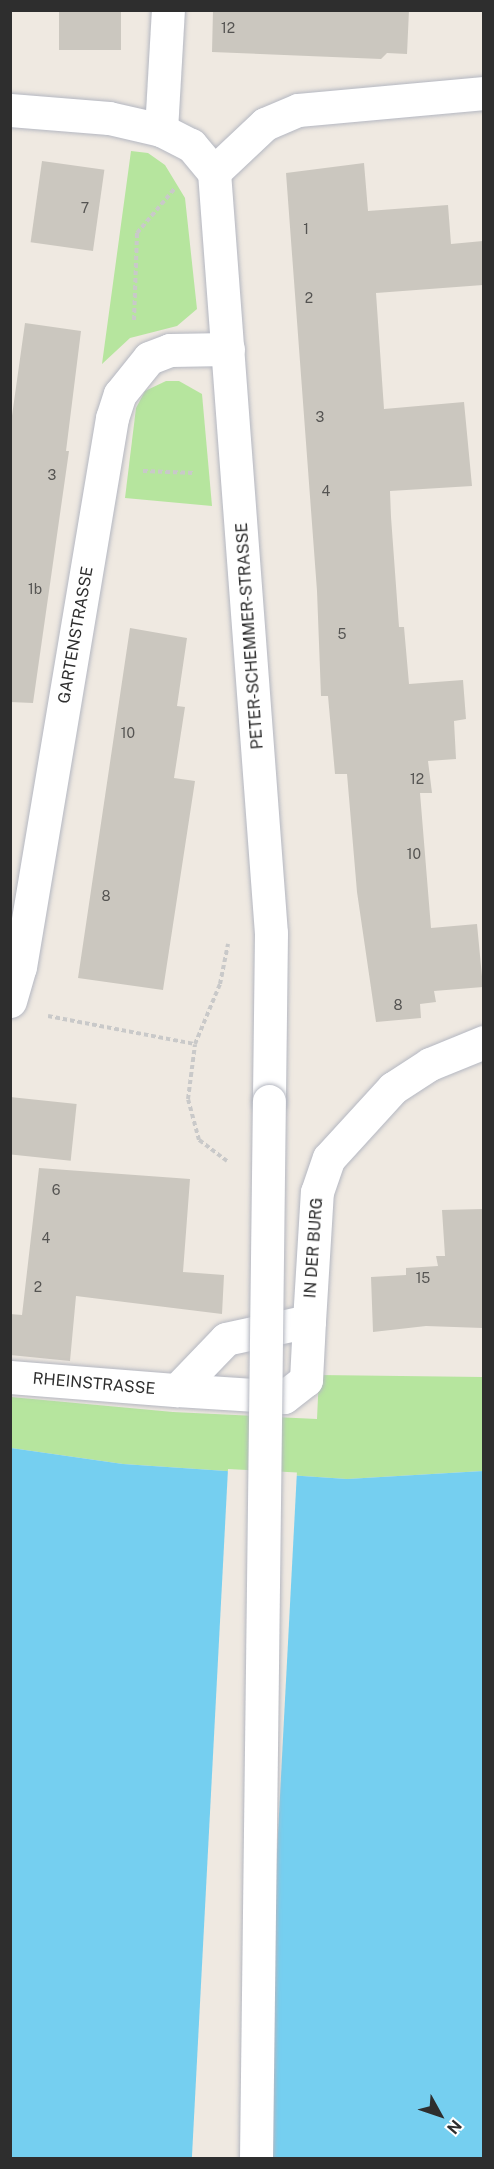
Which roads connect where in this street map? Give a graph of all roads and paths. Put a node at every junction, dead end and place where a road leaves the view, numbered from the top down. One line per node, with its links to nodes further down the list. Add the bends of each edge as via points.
1 (168, 10): 4 (street)
2 (483, 93): 5 (street, via 298,110 265,124)
3 (10, 110): 4 (street, via 109,118)
4 (160, 130): 5 (street, via 190,145)
5 (214, 172): 7 (street, PETER-SCHEMMER-STRASSE)
6 (181, 181): 8 (path, via 137,233)
7 (228, 349): 8 (street, GARTENSTRASSE, via 170,350 149,358); 16 (street, PETER-SCHEMMER-STRASSE, bridge, via 271,933)
8 (132, 375): 10 (street, GARTENSTRASSE, via 112,418 20,967)
9 (228, 940): 12 (path, via 220,984 195,1044 188,1099 199,1140)
10 (10, 1001)
11 (483, 1042): 13 (street, IN DER BURG, via 430,1064 393,1088 329,1158 318,1191)
12 (231, 1164)
13 (309, 1321): 15 (street, RHEINSTRASSE, via 226,1339); 15 (street, RHEINSTRASSE, via 306,1380 284,1397)
14 (10, 1377): 15 (street, RHEINSTRASSE)
15 (177, 1390)
16 (255, 2158)

